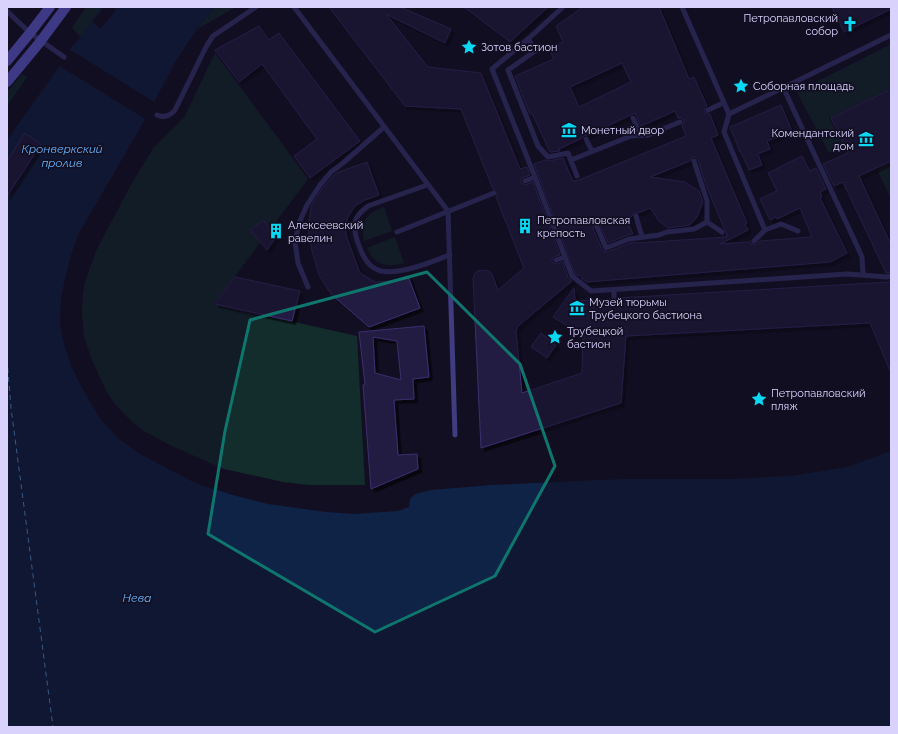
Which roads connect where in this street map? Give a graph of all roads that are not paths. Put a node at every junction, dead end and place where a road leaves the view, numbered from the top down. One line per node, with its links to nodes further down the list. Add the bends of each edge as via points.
1 (50, 7): 8 (main road)
2 (66, 7): 11 (main road)
3 (256, 7): 19 (lane, via 212,36 175,110 166,116)
4 (294, 7): 22 (lane)
5 (563, 7): 10 (lane)
6 (682, 7): 16 (lane)
7 (7, 10): 8 (lane)
8 (30, 33): 11 (lane); 13 (main road)
9 (891, 35): 15 (lane)
10 (528, 39): 26 (lane, via 535,51 508,70 538,146 548,157 568,153); 29 (lane, via 492,69)
11 (40, 42): 12 (lane); 14 (main road)
12 (64, 57)
13 (7, 61)
14 (7, 82)
15 (783, 88): 18 (lane); 46 (lane, via 862,257)
16 (723, 103): 17 (lane); 18 (lane)
17 (708, 110)
18 (729, 114): 37 (lane, via 724,132)
19 (157, 115)
20 (633, 118): 23 (lane)
21 (680, 122): 23 (lane, via 648,135)
22 (384, 128): 31 (lane); 48 (lane, via 331,172 307,205 299,223 295,242 298,263)
23 (641, 135): 25 (lane, via 631,136)
24 (586, 139): 25 (lane)
25 (592, 151): 26 (lane)
26 (570, 160): 28 (lane)
27 (694, 161): 35 (lane, via 707,201)
28 (577, 176)
29 (535, 177): 30 (lane); 44 (lane)
30 (525, 181)
31 (428, 185): 33 (lane); 43 (lane, via 368,206 356,219 356,236 364,258 380,271 406,270)
32 (494, 193): 33 (lane)
33 (448, 212): 39 (lane); 43 (lane)
34 (636, 216): 41 (lane)
35 (707, 222): 40 (lane); 41 (lane, via 694,229)
36 (597, 227): 41 (lane, via 606,248)
37 (765, 230): 38 (lane, via 781,224); 42 (lane)
38 (798, 231)
39 (397, 232)
40 (722, 232)
41 (642, 237)
42 (754, 241)
43 (450, 255): 51 (lane)
44 (565, 257): 45 (lane); 49 (lane, via 572,276 591,291)
45 (556, 260)
46 (863, 274): 47 (lane); 49 (lane)
47 (891, 276)
48 (308, 287)
49 (614, 290): 50 (lane)
50 (614, 299)
51 (455, 435)

